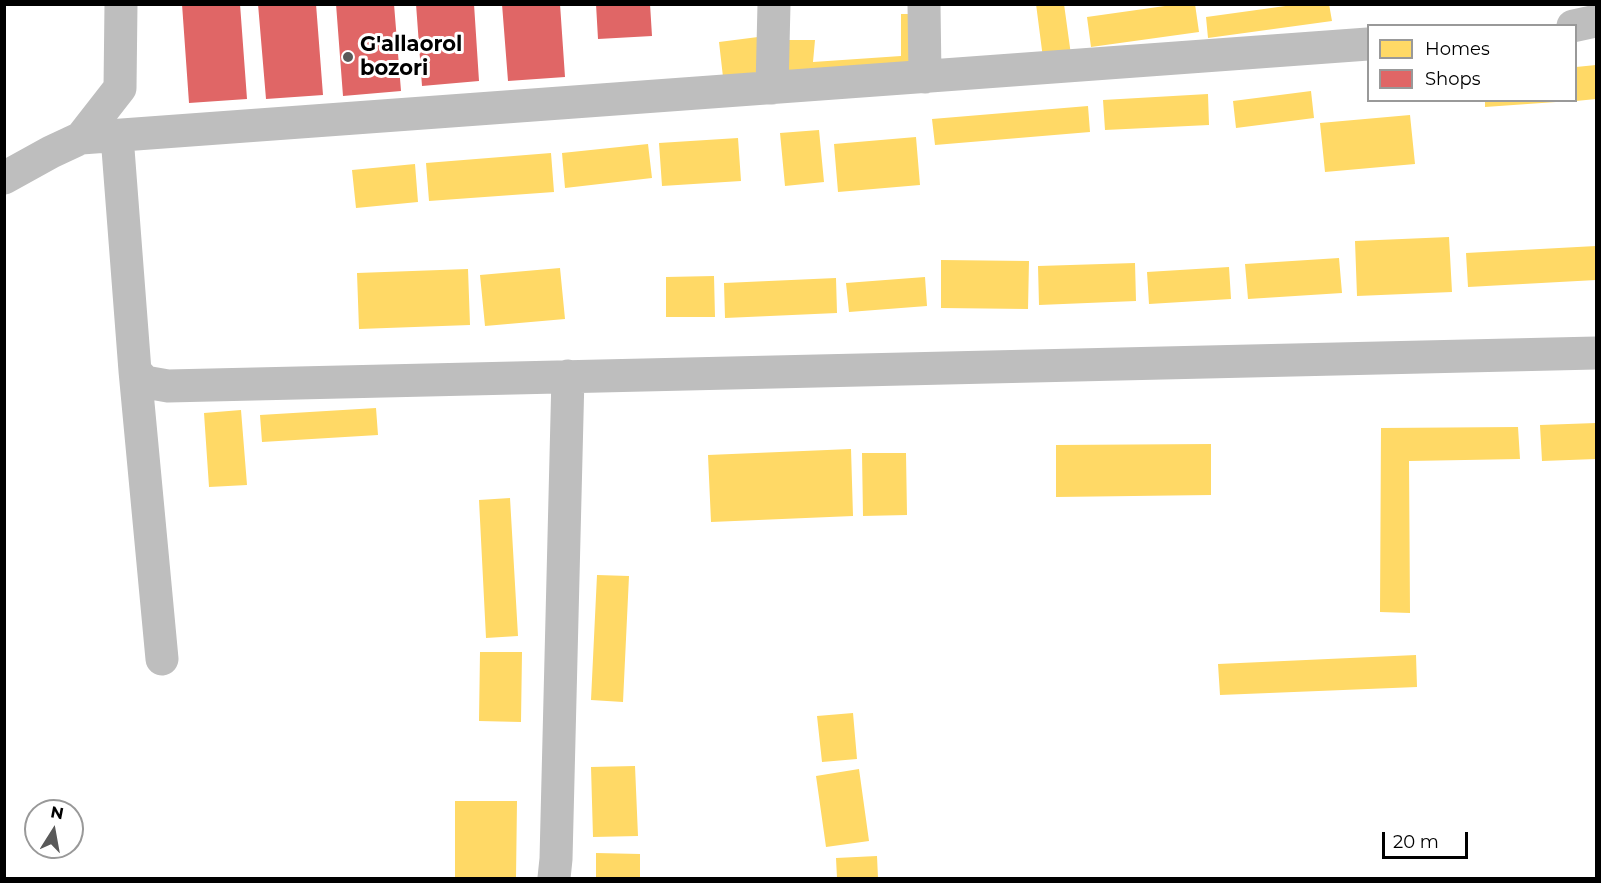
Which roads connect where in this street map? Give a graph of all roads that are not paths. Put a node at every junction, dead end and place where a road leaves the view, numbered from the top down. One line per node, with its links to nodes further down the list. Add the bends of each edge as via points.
1 (121, 4): 10 (street, via 120,88)
2 (774, 4): 8 (street)
3 (924, 4): 7 (street)
4 (1596, 21): 5 (street)
5 (1577, 25)
6 (1367, 44): 7 (street)
7 (925, 77): 8 (street)
8 (772, 88): 9 (street)
9 (117, 136): 10 (street); 13 (street)
10 (81, 138): 11 (street)
11 (4, 178)
12 (1596, 353): 14 (street)
13 (135, 371): 14 (street, via 145,382 168,386); 15 (street)
14 (568, 376): 16 (street)
15 (162, 659)
16 (554, 879)

